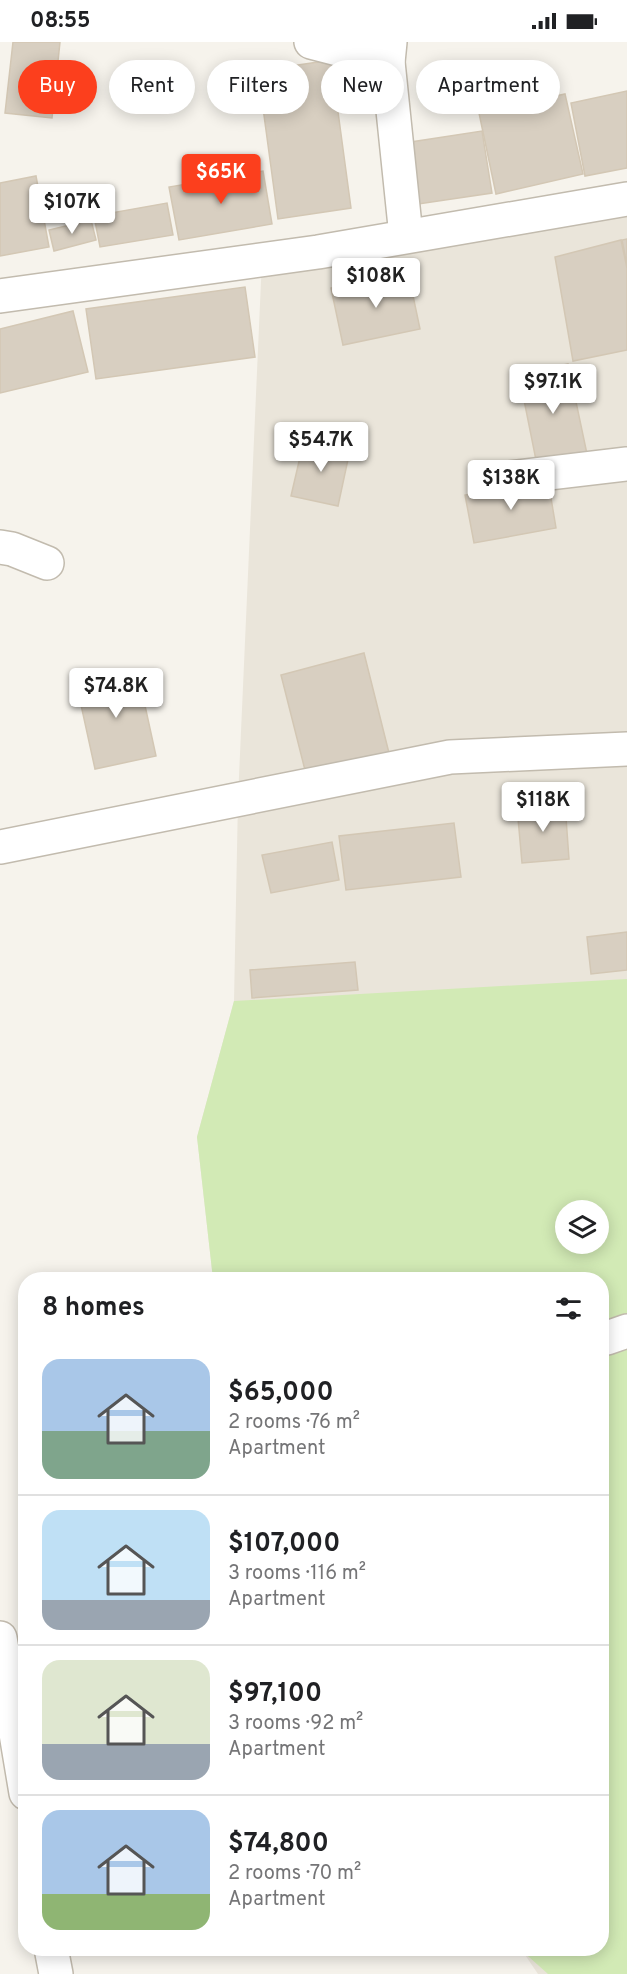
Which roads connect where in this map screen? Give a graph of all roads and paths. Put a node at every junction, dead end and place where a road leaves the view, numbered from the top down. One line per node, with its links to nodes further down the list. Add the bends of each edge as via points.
1 (311, 42): 2 (street)
2 (389, 52): 4 (street)
3 (627, 199): 4 (street)
4 (406, 236): 5 (street)
5 (0, 296)
6 (627, 464): 7 (street)
7 (491, 480)
8 (0, 547): 9 (street)
9 (47, 563)
10 (627, 749): 11 (street, via 450,757)
11 (0, 847)
12 (0, 1638): 13 (street)
13 (18, 1745)
14 (53, 1956): 15 (street)
15 (56, 1974)

